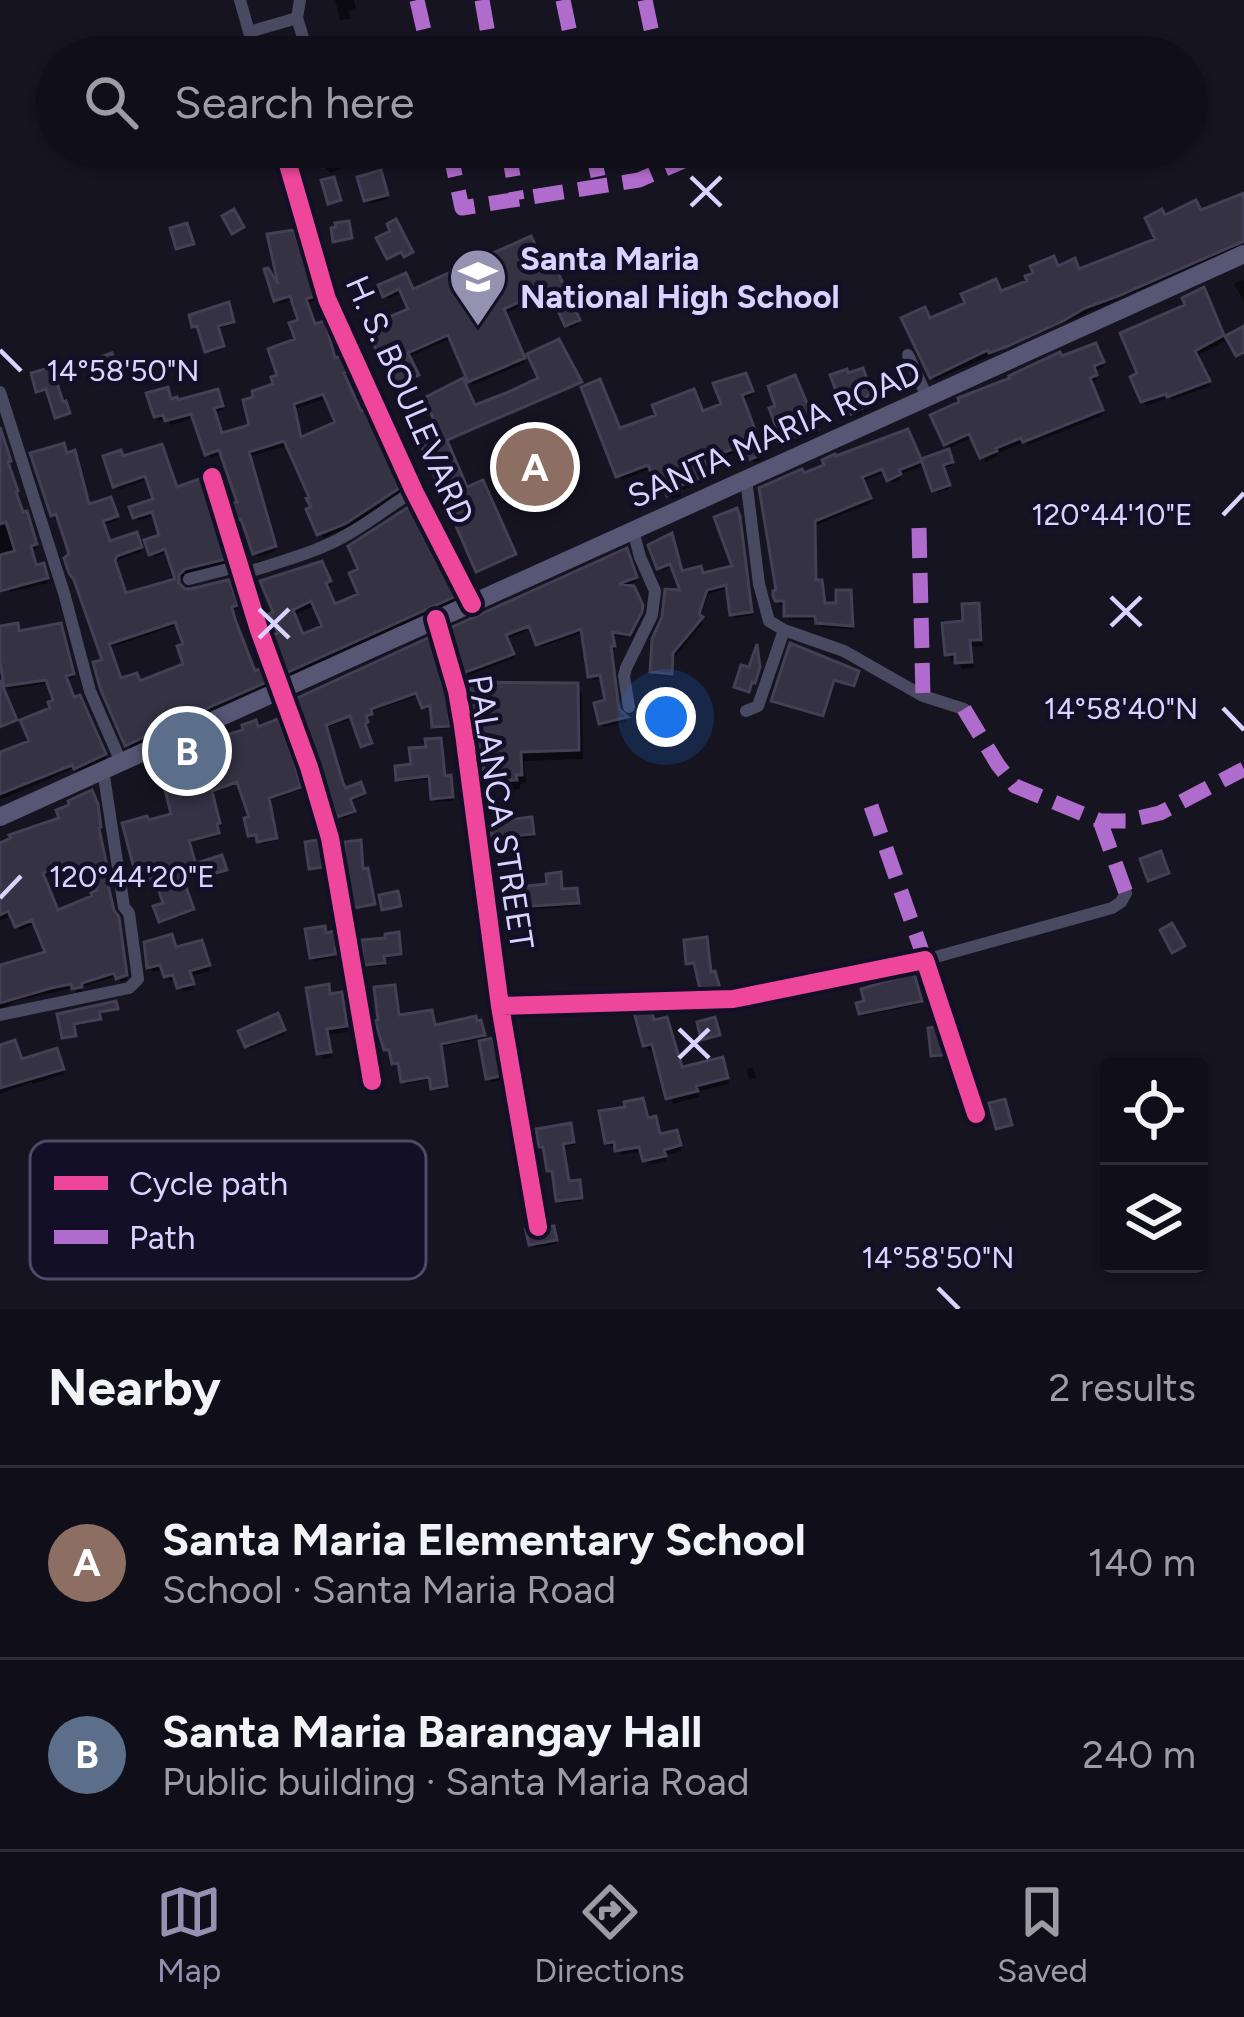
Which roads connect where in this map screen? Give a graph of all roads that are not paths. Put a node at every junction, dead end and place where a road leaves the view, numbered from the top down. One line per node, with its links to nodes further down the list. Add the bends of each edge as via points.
1 (240, 0): 4 (street)
2 (300, 0): 3 (street)
3 (297, 18): 4 (street); 6 (street)
4 (249, 32): 5 (street)
5 (250, 36)
6 (303, 36)
7 (289, 168): 14 (street, H. S. BOULEVARD, via 327,299)
8 (1244, 254): 11 (main road, SANTA MARIA ROAD)
9 (908, 355): 11 (street)
10 (0, 392): 25 (street)
11 (927, 398): 13 (main road, SANTA MARIA ROAD)
12 (212, 476): 16 (street)
13 (746, 479): 15 (main road, SANTA MARIA ROAD); 20 (street, via 764,606)
14 (414, 491): 16 (street, via 346,536); 18 (street, H. S. BOULEVARD)
15 (633, 530): 18 (main road, SANTA MARIA ROAD); 22 (street, via 655,591 624,676)
16 (241, 570): 17 (street); 21 (street)
17 (189, 579)
18 (472, 604): 19 (main road, SANTA MARIA ROAD)
19 (436, 620): 21 (main road, SANTA MARIA ROAD); 29 (street, PALANCA STREET, via 463,726)
20 (784, 630): 23 (street); 24 (street, via 758,706)
21 (280, 690): 25 (main road, SANTA MARIA ROAD); 31 (street, via 330,838)
22 (629, 707)
23 (964, 709)
24 (746, 711)
25 (112, 766): 26 (main road, SANTA MARIA ROAD); 30 (street, via 138,980)
26 (0, 817)
27 (1126, 893): 28 (street, via 1112,908)
28 (925, 960): 29 (street, via 721,1001); 32 (street)
29 (500, 1006): 33 (street, PALANCA STREET)
30 (0, 1016)
31 (373, 1081)
32 (976, 1114)
33 (538, 1227)

